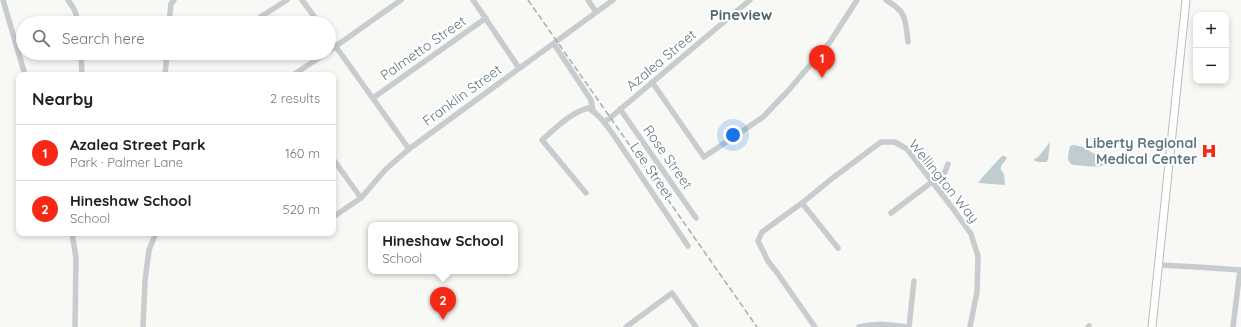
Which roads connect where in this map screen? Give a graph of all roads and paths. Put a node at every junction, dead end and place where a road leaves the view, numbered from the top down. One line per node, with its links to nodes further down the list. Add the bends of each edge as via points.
1 (68, 0): 15 (street)
2 (174, 0): 16 (street)
3 (287, 0): 17 (street)
4 (302, 0): 18 (street)
5 (401, 0): 23 (street)
6 (473, 0): 19 (street)
7 (588, 0): 14 (street)
8 (612, 0): 14 (street, Franklin Street)
9 (750, 0): 34 (street, Azalea Street)
10 (857, 0): 34 (street, via 830,42 763,117 704,157)
11 (886, 0): 21 (street, via 903,14)
12 (1186, 0): 53 (main road)
13 (5, 1): 20 (street)
14 (596, 12): 22 (street, Franklin Street)
15 (76, 16)
16 (170, 16)
17 (262, 16)
18 (314, 16)
19 (486, 18): 29 (street); 35 (street, Palmetto Street)
20 (16, 42)
21 (908, 42)
22 (554, 44): 29 (street, Franklin Street); 37 (street, Lee Street, via 591,100)
23 (336, 45)
24 (336, 47): 35 (street)
25 (21, 60): 30 (street)
26 (81, 60): 31 (street)
27 (166, 60): 32 (street)
28 (316, 60): 33 (street)
29 (519, 68): 39 (street, Franklin Street)
30 (24, 72)
31 (82, 72)
32 (165, 72)
33 (298, 72)
34 (652, 82): 36 (street, Azalea Street)
35 (373, 98): 39 (street)
36 (620, 109): 38 (street, Azalea Street); 48 (street, Rose Street)
37 (593, 110): 38 (street, Lee Street); 43 (street, via 580,110 542,140)
38 (604, 122): 51 (street, Lee Street)
39 (409, 150): 44 (street, Franklin Street, via 386,169)
40 (336, 163): 44 (street)
41 (948, 164): 42 (street, via 945,172)
42 (932, 182): 45 (street, Wellington Way, via 906,149 895,142 881,142); 46 (street); 63 (street, Wellington Way, via 971,234 978,256 977,292)
43 (586, 193)
44 (361, 198): 47 (street, Franklin Street)
45 (802, 202): 52 (street); 60 (street, Wellington Way, via 762,232 758,241 768,261)
46 (891, 213)
47 (336, 215)
48 (696, 218)
49 (72, 236): 56 (street, via 76,258)
50 (155, 236): 57 (street, via 149,250)
51 (688, 246)
52 (838, 248)
53 (1158, 266): 54 (street); 64 (main road)
54 (1240, 270): 65 (street)
55 (914, 281): 62 (street)
56 (75, 327)
57 (143, 327)
58 (626, 327): 59 (street, via 672,293)
59 (696, 327)
60 (815, 327)
61 (859, 327): 62 (street, via 890,324)
62 (908, 327)
63 (970, 327)
64 (1152, 327)
65 (1234, 327)

